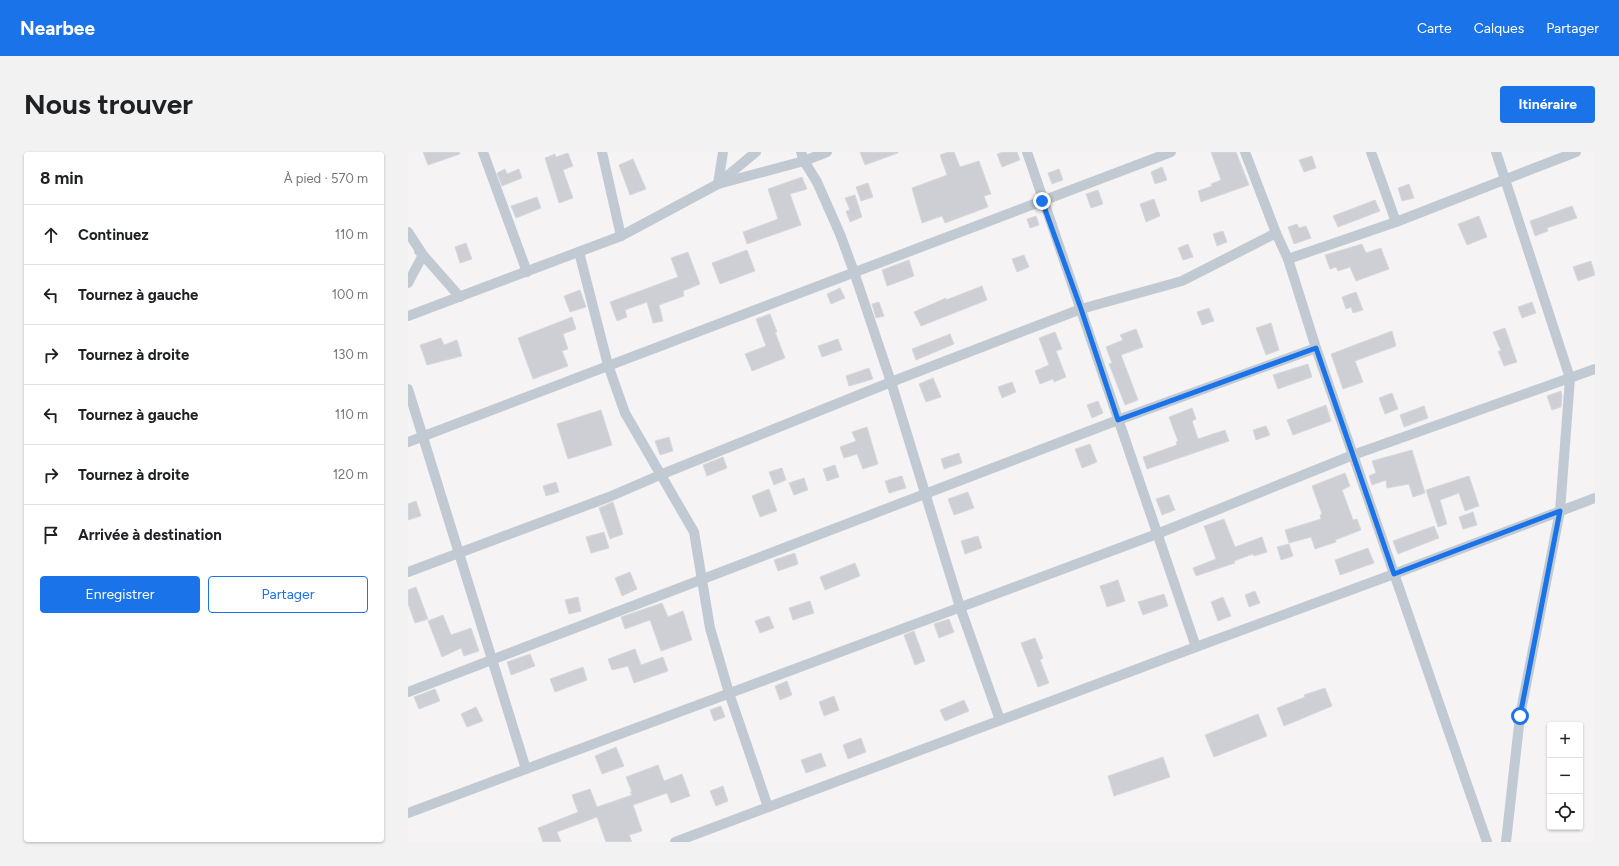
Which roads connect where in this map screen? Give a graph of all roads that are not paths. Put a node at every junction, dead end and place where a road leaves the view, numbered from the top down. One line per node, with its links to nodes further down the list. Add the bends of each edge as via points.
1 (483, 152): 24 (street)
2 (602, 152): 19 (street)
3 (723, 152): 14 (street)
4 (756, 152): 14 (street)
5 (828, 152): 12 (street)
6 (1026, 152): 15 (street)
7 (1171, 152): 15 (street)
8 (1245, 152): 18 (street)
9 (1371, 152): 16 (street)
10 (1496, 152): 13 (street)
11 (1576, 152): 13 (street)
12 (802, 157): 14 (street); 25 (street, via 817,182)
13 (1505, 179): 16 (street); 33 (street)
14 (718, 184): 19 (street)
15 (1042, 201): 25 (street); 28 (street)
16 (1396, 222): 23 (street)
17 (408, 232): 22 (street)
18 (1276, 233): 23 (street); 28 (street, via 1182,281)
19 (621, 236): 21 (street)
20 (408, 241): 22 (street)
21 (579, 252): 24 (street); 31 (street)
22 (423, 255): 26 (street); 27 (street)
23 (1288, 259): 30 (street)
24 (527, 272): 27 (street)
25 (854, 272): 31 (street); 34 (street)
26 (408, 283)
27 (460, 297): 29 (street)
28 (1081, 309): 34 (street); 36 (street)
29 (408, 316)
30 (1316, 348): 36 (street); 39 (street)
31 (608, 366): 37 (street); 40 (street, via 624,413)
32 (1595, 369): 33 (street)
33 (1570, 378): 39 (street); 43 (street)
34 (891, 382): 40 (street); 41 (street)
35 (408, 389): 37 (street)
36 (1118, 420): 41 (street); 44 (street)
37 (424, 436): 38 (street); 45 (street)
38 (408, 442)
39 (1353, 455): 44 (street); 47 (street)
40 (660, 475): 45 (street); 48 (street, via 694,532)
41 (925, 494): 48 (street); 49 (street)
42 (1595, 498): 43 (street)
43 (1560, 511): 47 (street); 60 (street, via 1520,716)
44 (1157, 534): 49 (street); 50 (street)
45 (460, 553): 46 (street); 51 (street)
46 (408, 572)
47 (1394, 574): 50 (street); 59 (street)
48 (702, 579): 51 (street); 53 (street, via 710,628)
49 (960, 607): 53 (street); 54 (street)
50 (1196, 647): 54 (street)
51 (493, 660): 52 (street); 55 (street)
52 (408, 692)
53 (729, 693): 55 (street); 56 (street)
54 (1000, 720): 56 (street)
55 (526, 769): 57 (street)
56 (768, 807): 58 (street)
57 (408, 813)
58 (675, 842)
59 (1487, 842)
60 (1506, 842)

